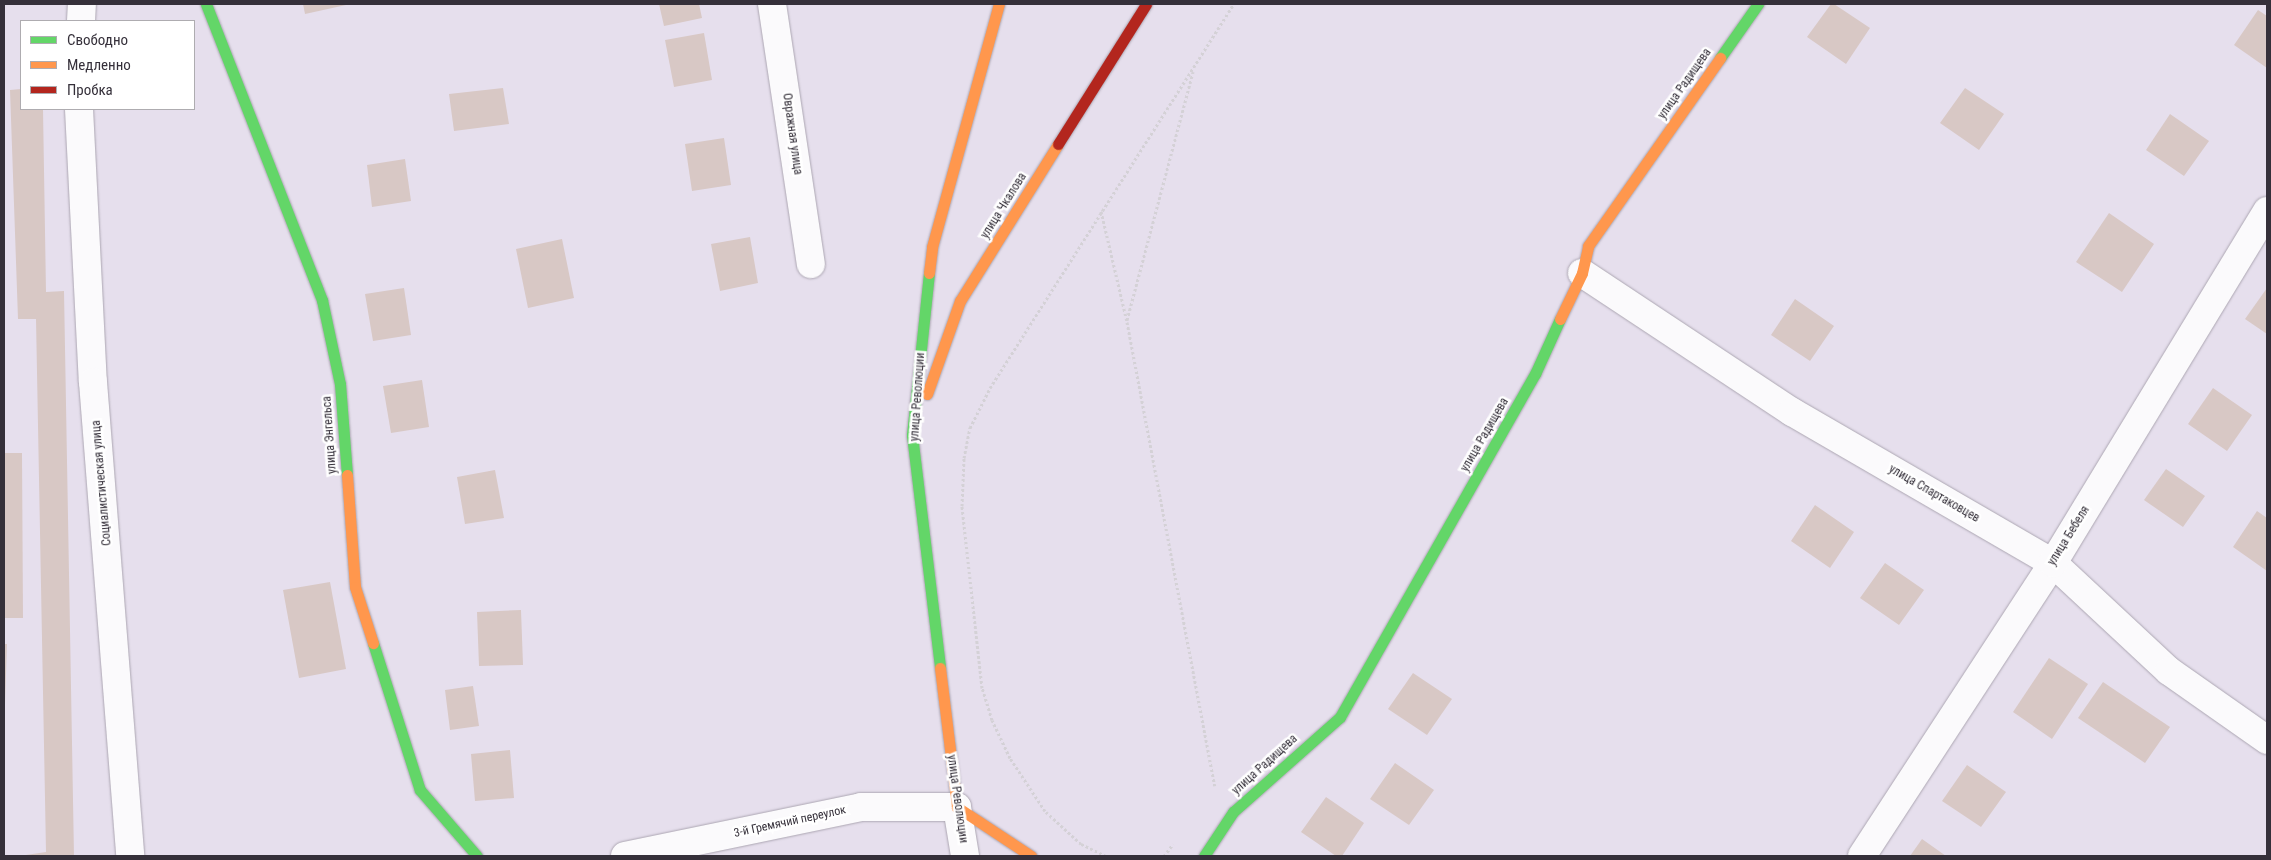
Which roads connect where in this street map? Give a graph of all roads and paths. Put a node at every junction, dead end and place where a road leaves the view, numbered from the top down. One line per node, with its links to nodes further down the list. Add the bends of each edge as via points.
1 (82, 4): 8 (street)
2 (206, 4): 23 (street, улица Энгельса, via 322,300 340,384 355,587 420,790)
3 (772, 4): 13 (street, Овражная улица)
4 (999, 4): 16 (street, улица Революции, via 932,247)
5 (1146, 4): 16 (street, улица Чкалова, via 960,302)
6 (1234, 4): 9 (path)
7 (1758, 4): 14 (street, улица Радищева, via 1588,246)
8 (82, 20)
9 (1193, 69): 11 (path); 15 (path)
10 (79, 110): 22 (street, Социалистическая улица, via 93,382)
11 (1101, 211): 15 (path); 27 (path, via 990,388 970,428 964,458 962,506 982,688 992,720 1010,758 1045,811 1081,844)
12 (2267, 211): 17 (street, улица Бебеля)
13 (811, 264)
14 (1582, 273): 17 (street, улица Спартаковцев, via 1792,412); 29 (street, улица Радищева, via 1535,374 1340,717 1233,812)
15 (1127, 322): 19 (path)
16 (912, 435): 20 (street, улица Революции)
17 (2053, 563): 18 (street, улица Спартаковцев, via 2169,671); 30 (street, улица Бебеля)
18 (2267, 740)
19 (1215, 787)
20 (957, 807): 24 (street, 3-й Гремячий переулок, via 861,807); 25 (street, улица Революции); 26 (street)
21 (1175, 841): 28 (path)
22 (130, 856)
23 (477, 856)
24 (625, 856)
25 (965, 856)
26 (1031, 856)
27 (1106, 856)
28 (1164, 856)
29 (1204, 856)
30 (1862, 856)

